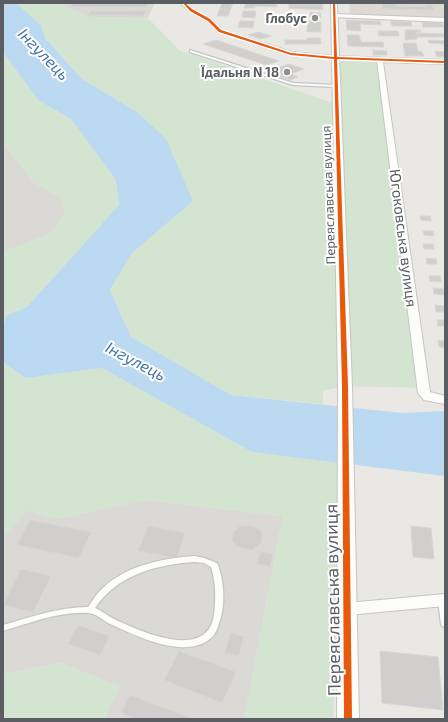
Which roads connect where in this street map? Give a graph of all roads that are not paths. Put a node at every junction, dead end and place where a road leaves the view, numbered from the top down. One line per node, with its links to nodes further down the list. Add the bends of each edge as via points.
1 (184, 3): 6 (street, via 220,31 291,54)
2 (334, 3): 3 (street, Переяславська вулиця)
3 (335, 16): 4 (street); 6 (street, Переяславська вулиця)
4 (445, 20)
5 (191, 51): 9 (lane, via 293,84)
6 (335, 58): 7 (street); 9 (street, Переяславська вулиця)
7 (380, 60): 8 (street); 10 (street, Югоковська вулиця, via 424,393)
8 (445, 62)
9 (336, 86): 12 (street, Переяславська вулиця)
10 (445, 400)
11 (443, 600): 12 (street); 14 (lane)
12 (347, 609): 16 (street, Переяславська вулиця)
13 (90, 610): 13 (lane, via 150,638 184,644 204,641 215,628 220,598 218,576 214,565 202,560 168,562 139,569 118,580); 15 (lane, via 55,614)
14 (445, 624)
15 (3, 628)
16 (348, 719)

